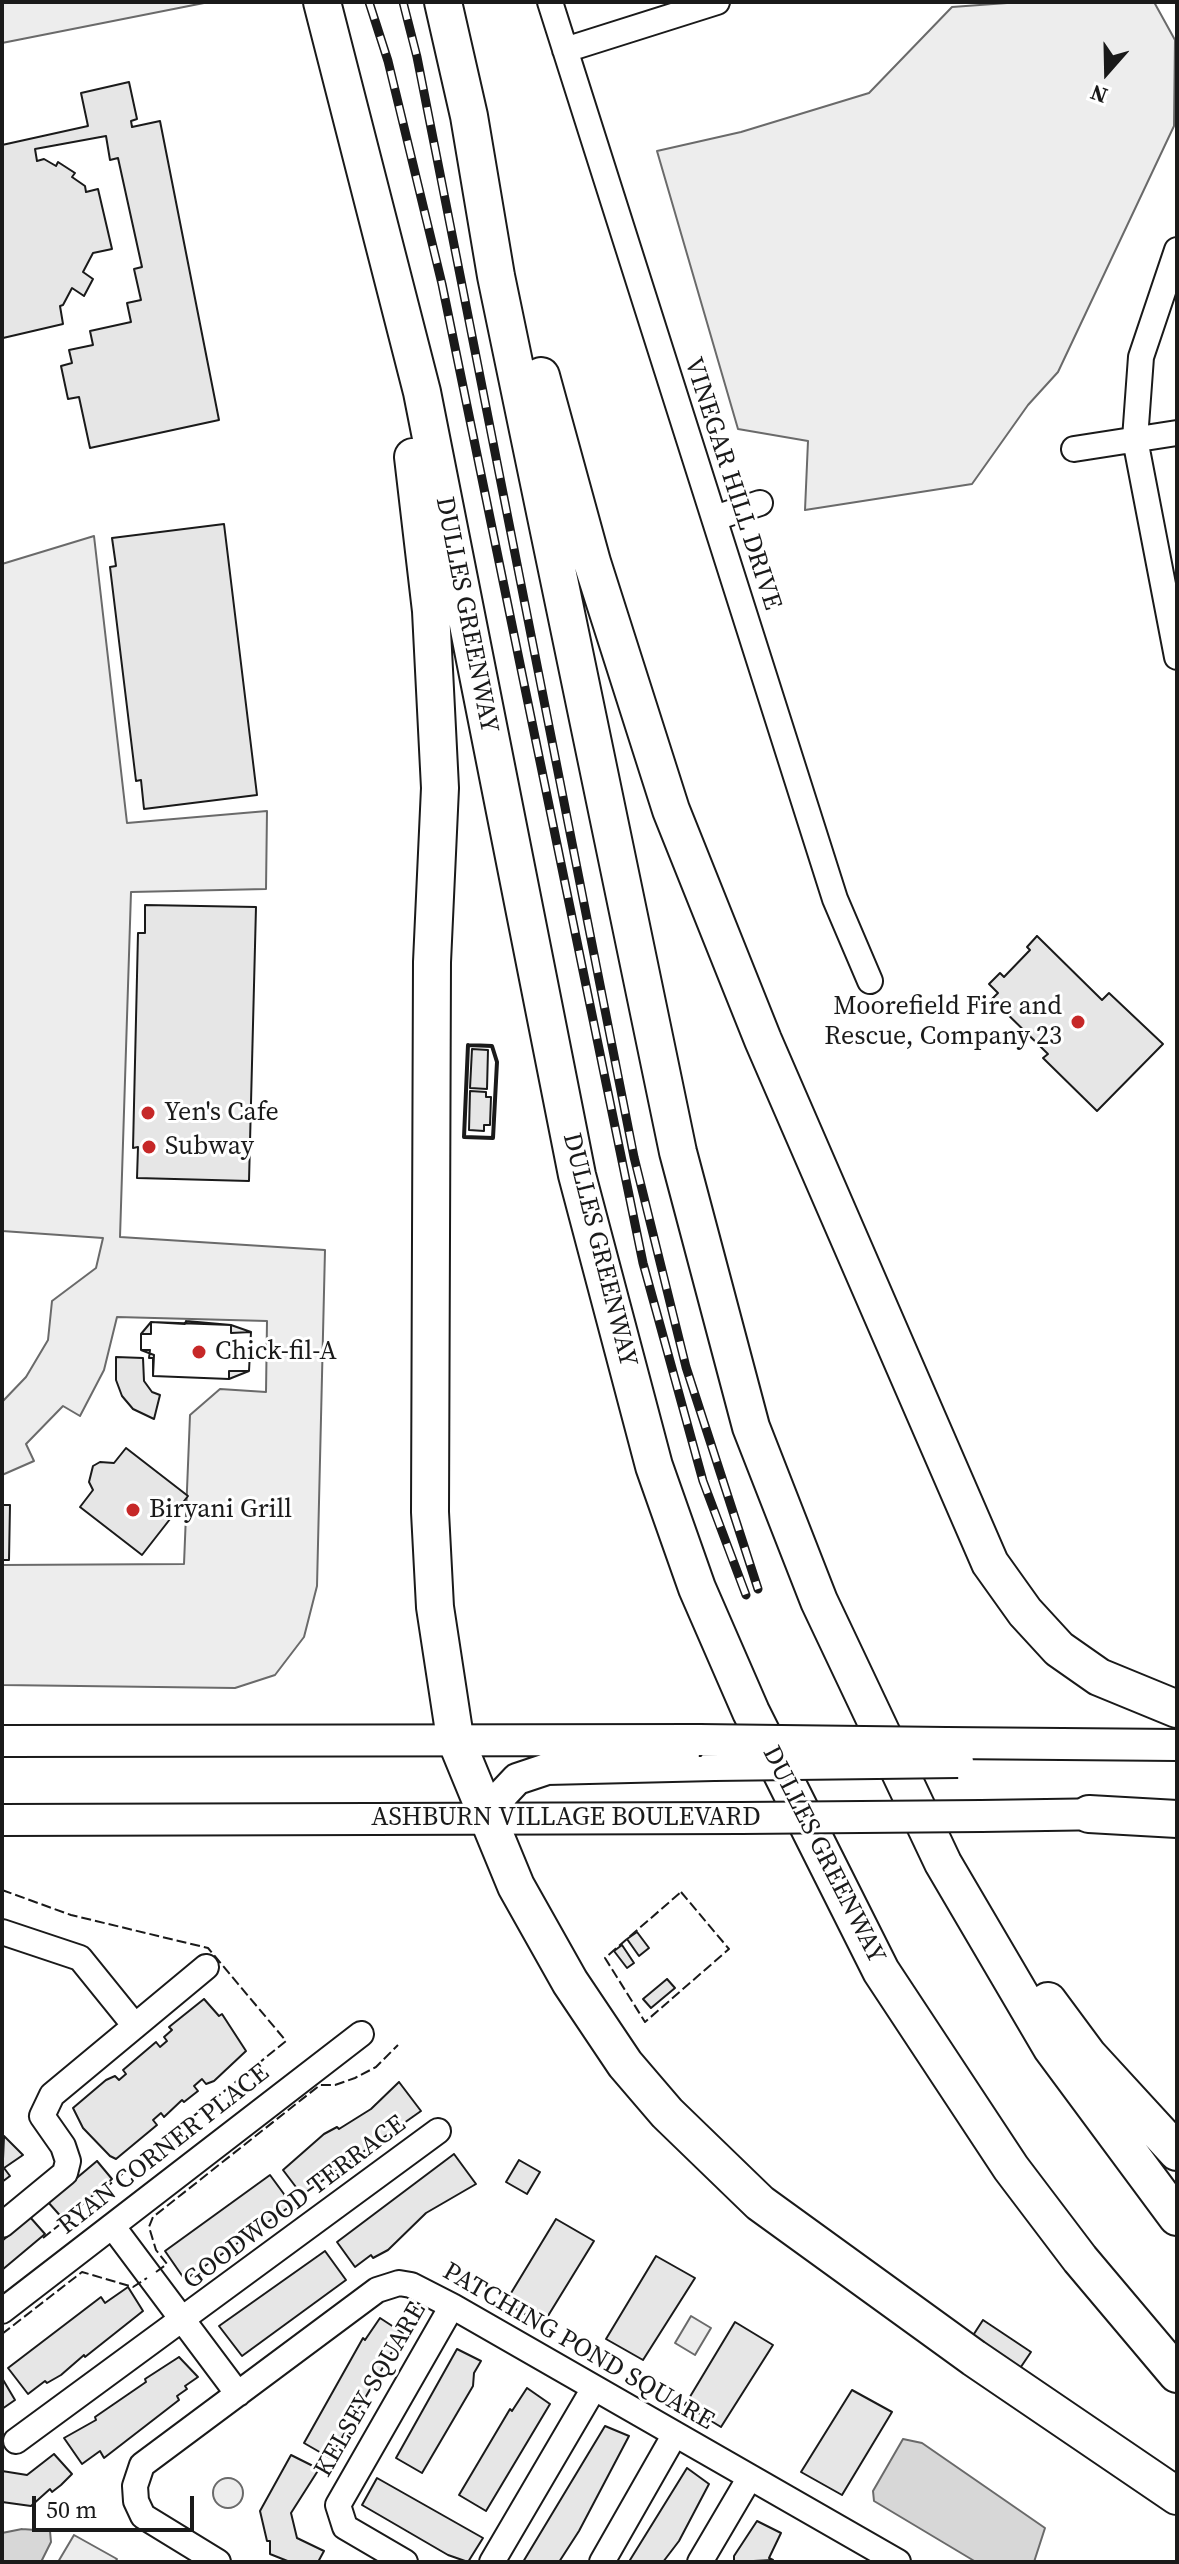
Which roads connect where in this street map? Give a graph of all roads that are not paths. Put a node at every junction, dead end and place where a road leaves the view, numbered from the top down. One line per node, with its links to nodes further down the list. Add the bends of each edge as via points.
1 (322, 2): 8 (highway, DULLES GREENWAY)
2 (443, 2): 6 (highway)
3 (550, 2): 5 (street, VINEGAR HILL DRIVE)
4 (717, 2): 5 (street)
5 (565, 50): 13 (street, VINEGAR HILL DRIVE)
6 (469, 116): 16 (highway, via 592,562 671,810 763,1040 990,1563 1059,1649 1099,1677); 26 (highway, via 496,276 678,1152 711,1285 751,1427 785,1518 848,1667)
7 (1177, 250): 10 (street, via 1141,357)
8 (402, 304): 17 (highway, via 404,379 431,611 440,788 432,962 430,1512 435,1607); 39 (highway, DULLES GREENWAY, via 577,1175 654,1466 697,1588 751,1712 881,1971 1011,2168)
9 (1177, 433): 10 (street)
10 (1135, 439): 11 (street); 14 (street)
11 (1074, 449)
12 (760, 503): 13 (street)
13 (715, 518): 15 (street, VINEGAR HILL DRIVE, via 835,899)
14 (1177, 657)
15 (870, 981)
16 (1177, 1709)
17 (455, 1738): 18 (main road); 20 (main road); 23 (highway)
18 (2, 1741)
19 (1177, 1745): 20 (main road, bridge, via 952,1753)
20 (706, 1752): 23 (main road, via 547,1769 517,1779)
21 (1177, 1811): 22 (main road, ASHBURN VILLAGE BOULEVARD)
22 (1089, 1814): 23 (main road, ASHBURN VILLAGE BOULEVARD, bridge); 24 (highway)
23 (489, 1819): 25 (main road, ASHBURN VILLAGE BOULEVARD); 45 (highway, via 516,1886 587,2011 642,2084 712,2160 760,2203 974,2358)
24 (1177, 1819)
25 (2, 1820)
26 (943, 1863): 32 (highway, via 1088,2055); 33 (highway, via 1051,2047)
27 (2, 1932): 29 (street, via 80,1958)
28 (206, 1967): 29 (street)
29 (135, 2026): 34 (street, via 45,2105 42,2116 68,2161 65,2173)
30 (361, 2034): 35 (street, RYAN CORNER PLACE)
31 (438, 2131): 38 (street, GOODWOOD TERRACE)
32 (1177, 2152)
33 (1177, 2217)
34 (2, 2225)
35 (113, 2227): 37 (street, RYAN CORNER PLACE); 38 (street)
36 (452, 2306): 40 (street, PATCHING POND SQUARE); 41 (street, PATCHING POND SQUARE, via 411,2285 386,2285); 47 (street, KELSEY SQUARE, via 338,2505 345,2527)
37 (2, 2311)
38 (184, 2320): 41 (street); 43 (street, GOODWOOD TERRACE)
39 (1177, 2374)
40 (594, 2388): 42 (street, PATCHING POND SQUARE); 48 (street)
41 (238, 2394): 46 (street, PATCHING POND SQUARE, via 148,2458 135,2486 136,2501 149,2522)
42 (675, 2434): 44 (street, PATCHING POND SQUARE); 49 (street)
43 (16, 2441)
44 (750, 2477): 50 (street); 51 (street, PATCHING POND SQUARE)
45 (1177, 2496)
46 (218, 2562)
47 (405, 2562)
48 (492, 2562)
49 (602, 2562)
50 (700, 2562)
51 (898, 2562)

